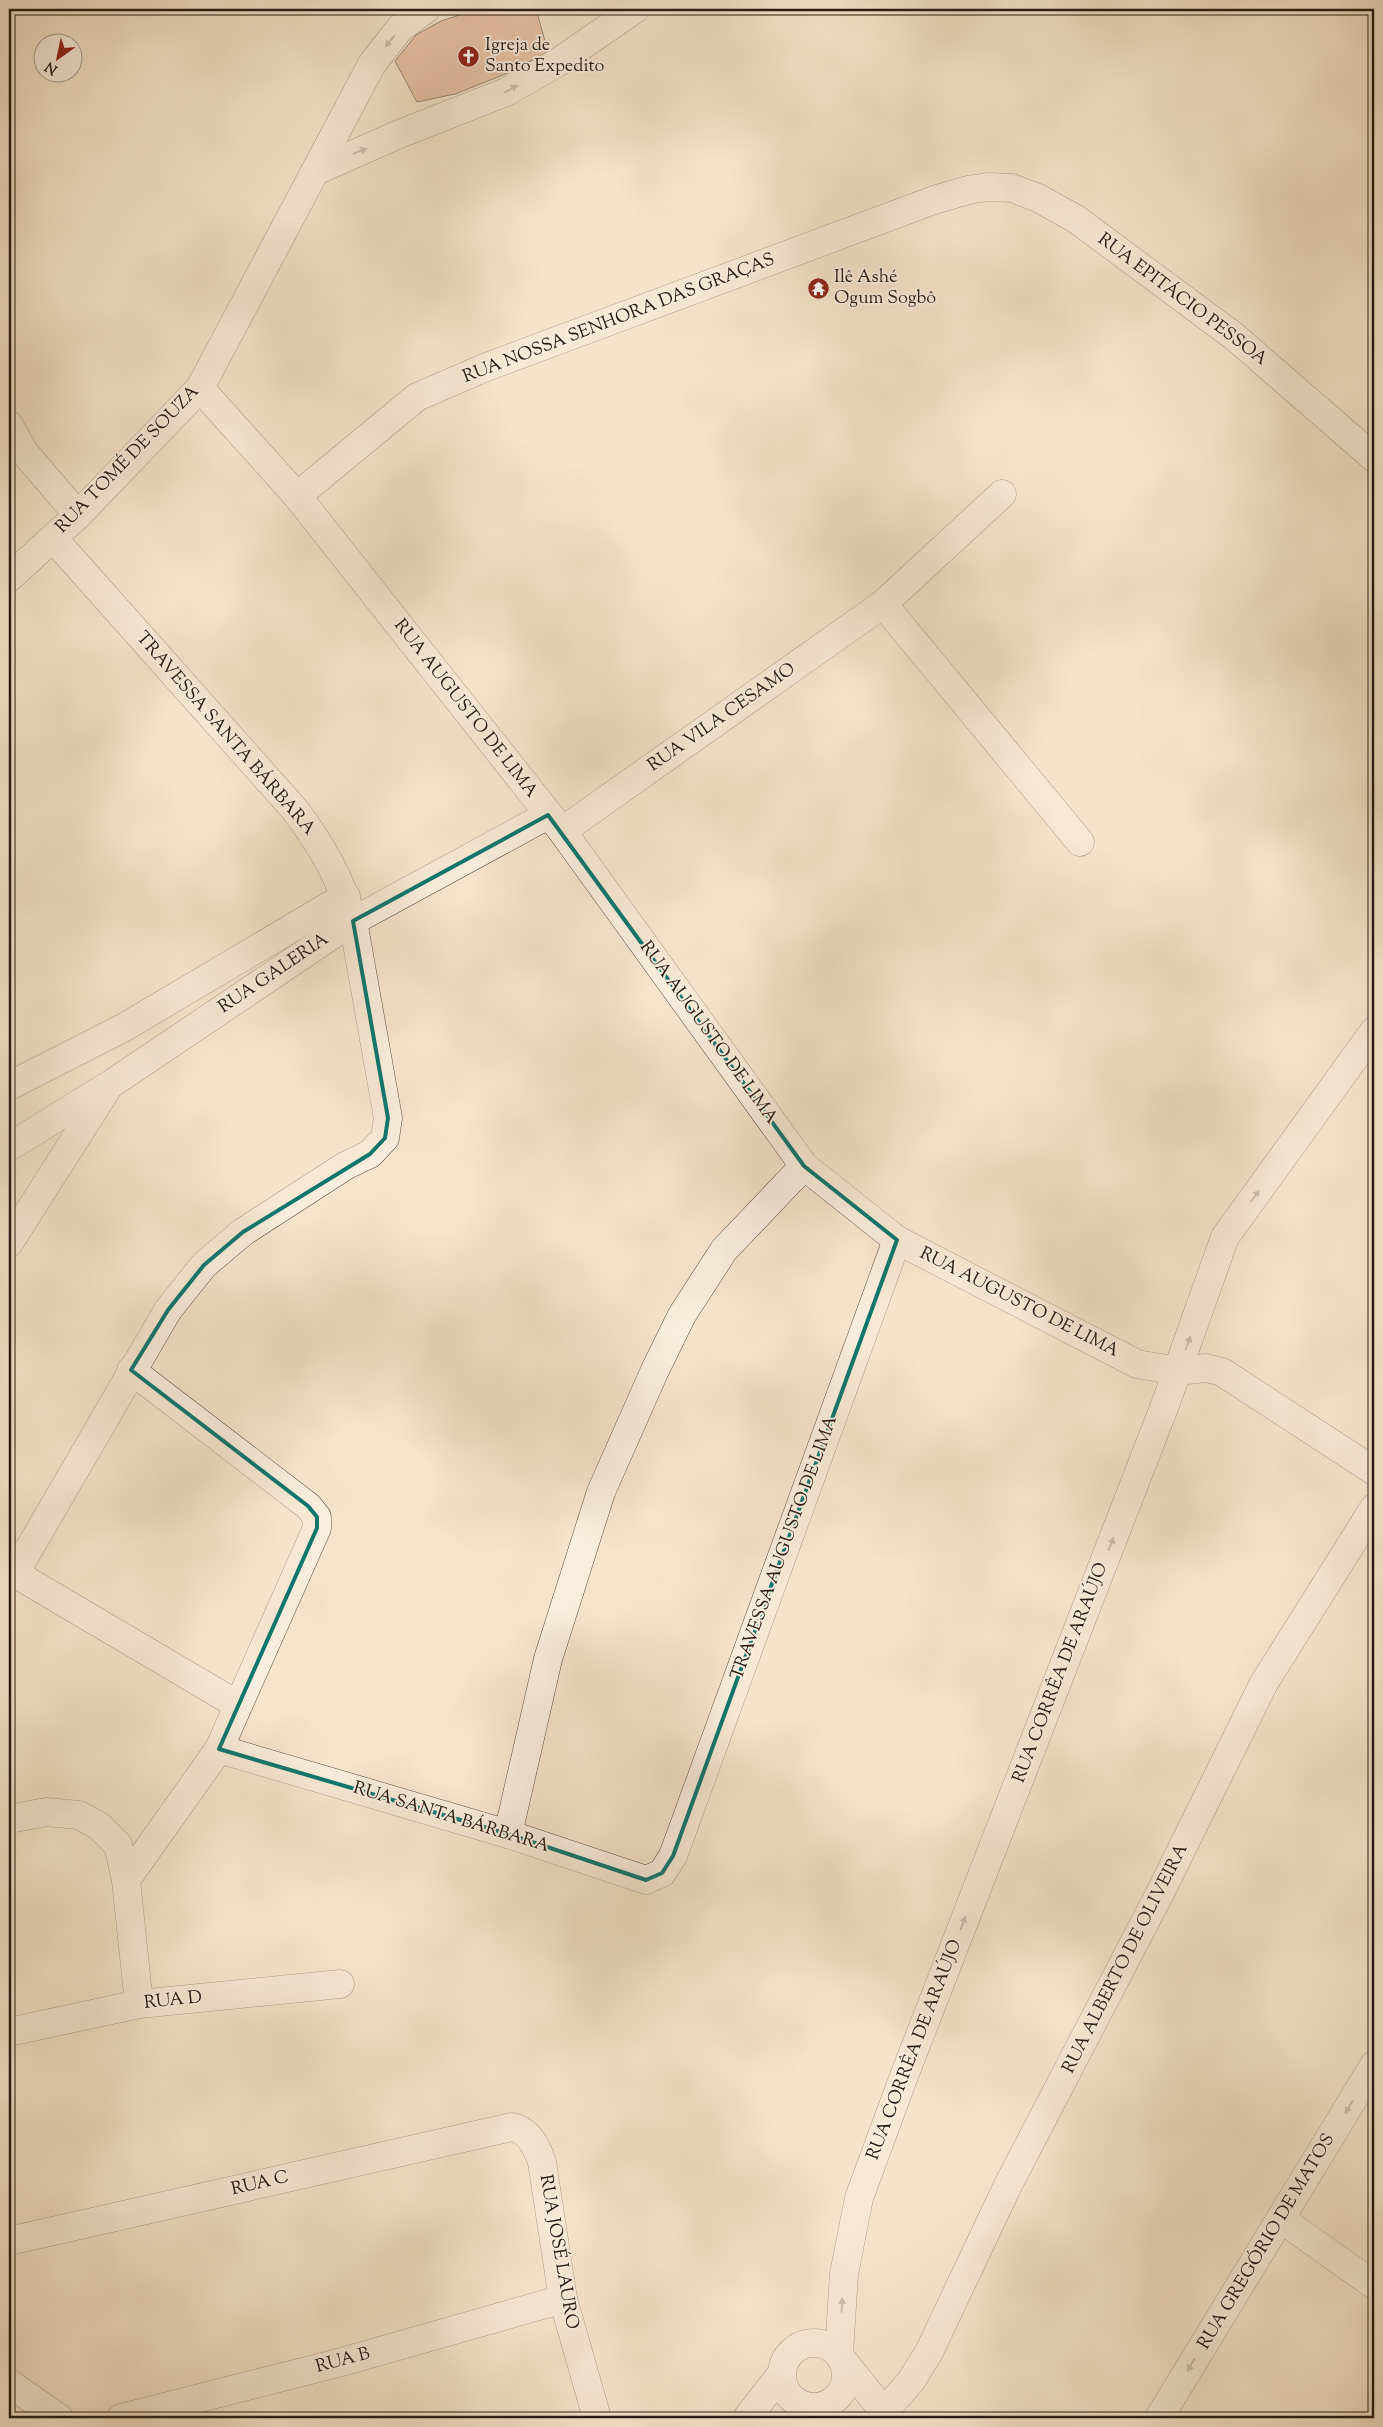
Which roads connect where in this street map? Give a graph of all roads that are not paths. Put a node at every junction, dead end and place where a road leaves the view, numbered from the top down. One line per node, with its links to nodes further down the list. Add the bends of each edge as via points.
1 (426, 9): 3 (street, RUA TOMÉ DE SOUZA, one-way to 3, via 400,28 372,64)
2 (635, 9): 3 (street, one-way to 2, via 396,135 506,92 557,63)
3 (316, 171): 5 (street, RUA TOMÉ DE SOUZA)
4 (968, 190): 7 (street, RUA EPITÁCIO PESSOA, via 1012,188 1076,219 1235,337); 9 (street, RUA NOSSA SENHORA DAS GRAÇAS, via 493,364 417,397)
5 (200, 388): 9 (street, RUA AUGUSTO DE LIMA); 10 (street, RUA TOMÉ DE SOUZA)
6 (9, 425): 10 (street, via 24,452)
7 (1374, 458)
8 (1002, 494): 13 (street, RUA VILA CESAMO)
9 (297, 496): 14 (street, RUA AUGUSTO DE LIMA)
10 (78, 515): 11 (street, RUA TOMÉ DE SOUZA)
11 (53, 538): 12 (street, RUA TOMÉ DE SOUZA); 16 (street, TRAVESSA SANTA BÁRBARA, via 295,810 322,846)
12 (9, 578)
13 (883, 604): 14 (street, RUA VILA CESAMO); 15 (street)
14 (555, 823): 16 (street, RUA GALERIA); 21 (street, RUA AUGUSTO DE LIMA)
15 (1080, 842)
16 (350, 908): 18 (street, RUA GALERIA); 19 (street, RUA GALERIA); 24 (street, TRAVESSA SANTA BÁRBARA, via 388,1118 385,1138 370,1154 345,1166 243,1232 204,1265 168,1310)
17 (1374, 1031): 25 (street, RUA CORRÊA DE ARAÚJO, one-way to 17, via 1225,1237)
18 (111, 1084): 20 (street, RUA GALERIA); 23 (street)
19 (9, 1086)
20 (9, 1147)
21 (804, 1166): 22 (street, RUA AUGUSTO DE LIMA); 32 (street, via 724,1250 655,1370 601,1492 548,1659)
22 (897, 1240): 25 (street, RUA AUGUSTO DE LIMA, via 1137,1364); 33 (street, TRAVESSA AUGUSTO DE LIMA)
23 (9, 1243)
24 (131, 1370): 28 (street, TRAVESSA SANTA BÁRBARA); 29 (street, via 308,1506 317,1517 317,1528)
25 (1178, 1371): 26 (street, RUA AUGUSTO DE LIMA, via 1206,1368 1222,1372); 44 (street, RUA CORRÊA DE ARAÚJO, one-way to 25, via 844,2274 858,2198)
26 (1374, 1471)
27 (1374, 1508): 48 (street, RUA ALBERTO DE OLIVEIRA, via 1264,1683 1155,1904 1008,2185 929,2352)
28 (12, 1572): 29 (street)
29 (238, 1705): 30 (street)
30 (218, 1749): 32 (street, RUA SANTA BÁRBARA); 34 (street)
31 (9, 1819): 34 (street, via 46,1812 79,1815 99,1826 118,1846)
32 (508, 1834): 33 (street, RUA SANTA BÁRBARA, via 646,1880 662,1874)
33 (673, 1856)
34 (126, 1880): 36 (street)
35 (340, 1984): 36 (street, RUA D)
36 (138, 2004): 37 (street, RUA D)
37 (9, 2032)
38 (1374, 2065): 40 (street, RUA GREGÓRIO DE MATOS, one-way to 40)
39 (512, 2128): 41 (street, RUA C); 43 (street, RUA JOSÉ LAURO, via 526,2134 542,2162)
40 (1281, 2219): 42 (street); 54 (street, RUA GREGÓRIO DE MATOS, one-way to 54)
41 (9, 2241)
42 (1374, 2285)
43 (563, 2299): 50 (street, RUA B); 51 (street, RUA JOSÉ LAURO)
44 (842, 2358): 45 (street, via 831,2346 804,2344 790,2353); 47 (street, via 847,2373 846,2384); 48 (street)
45 (782, 2373): 47 (street, via 788,2394 806,2406); 52 (street)
46 (9, 2383): 49 (street)
47 (829, 2410): 53 (street)
48 (887, 2415)
49 (56, 2418)
50 (121, 2418)
51 (597, 2418)
52 (747, 2418)
53 (790, 2418)
54 (1159, 2418)

